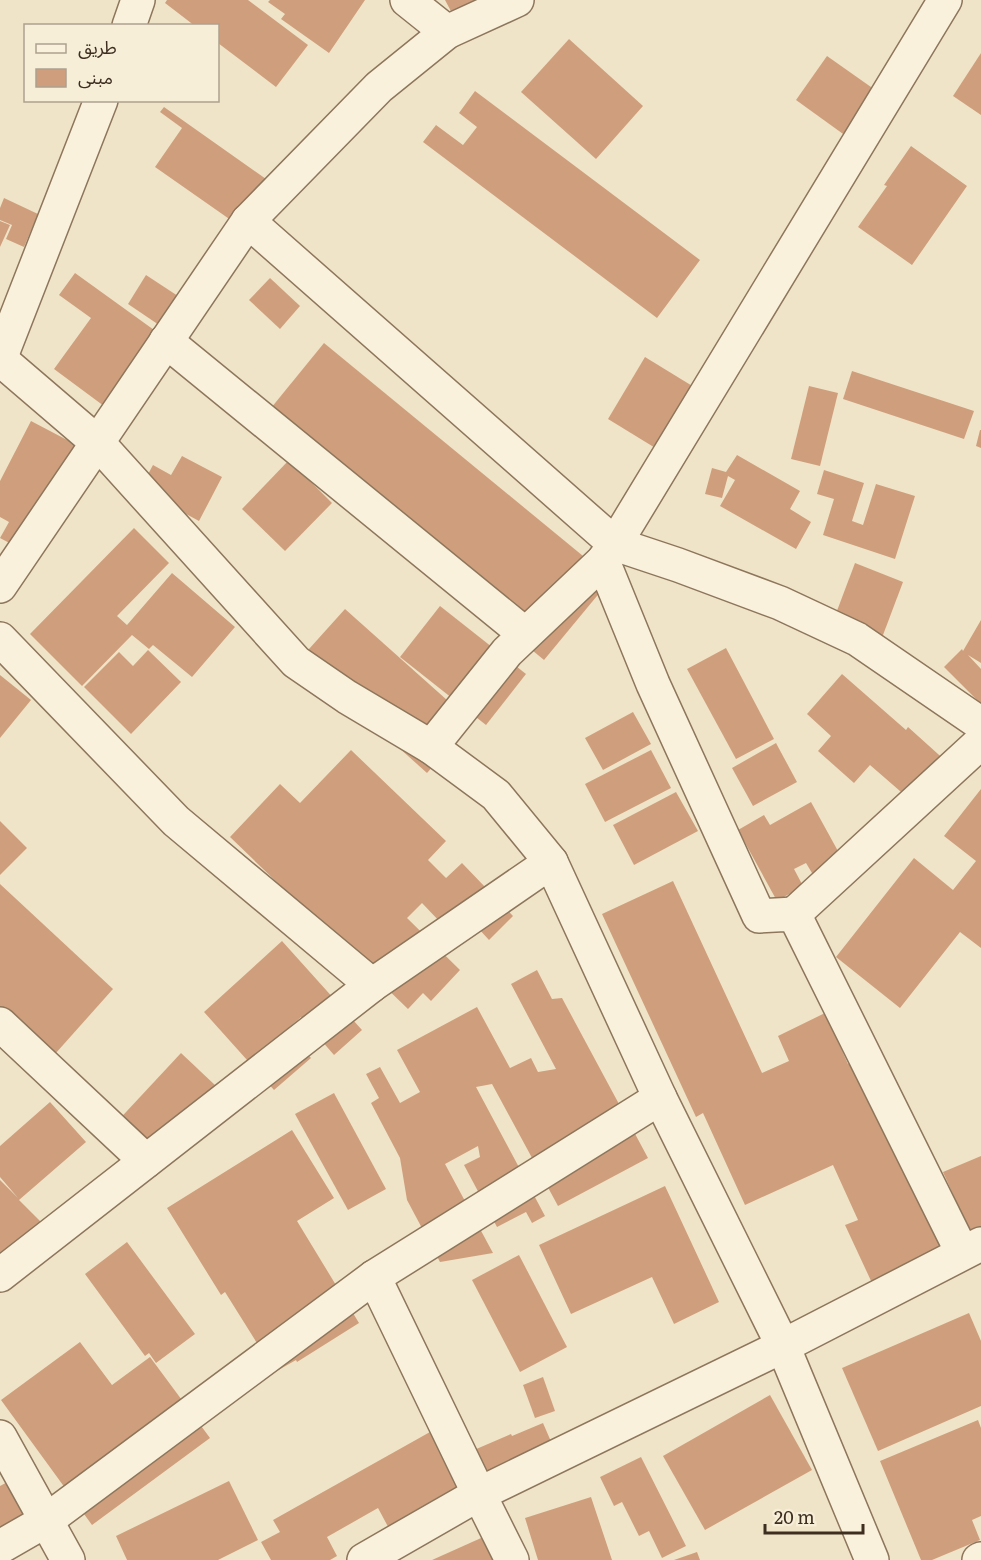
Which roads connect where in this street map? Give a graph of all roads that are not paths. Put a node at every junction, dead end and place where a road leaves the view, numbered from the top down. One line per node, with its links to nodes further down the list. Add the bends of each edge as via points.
1 (138, 0): 5 (street)
2 (407, 0): 6 (street)
3 (517, 0): 6 (street)
4 (945, 0): 12 (street)
5 (130, 24)
6 (447, 32): 8 (street, via 379,87)
7 (100, 102): 10 (street)
8 (248, 221): 9 (street); 12 (street)
9 (166, 341): 11 (street); 14 (street)
10 (0, 359): 11 (street)
11 (98, 443): 13 (street); 18 (street, via 296,662 347,698)
12 (609, 552): 14 (street); 16 (street, via 678,565 780,603 856,639); 20 (street, via 653,684 759,916)
13 (0, 586)
14 (525, 634): 18 (street)
15 (0, 639): 21 (street, via 176,821)
16 (981, 724)
17 (981, 742): 20 (street)
18 (431, 747): 19 (street, via 496,795)
19 (551, 862): 21 (street); 23 (street)
20 (794, 914): 25 (street)
21 (372, 985): 24 (street)
22 (0, 1024): 24 (street)
23 (660, 1098): 27 (street); 28 (street)
24 (146, 1161): 26 (street)
25 (972, 1248): 28 (street)
26 (0, 1275)
27 (374, 1277): 30 (street); 31 (street)
28 (783, 1346): 30 (street); 36 (street)
29 (0, 1437): 31 (street)
30 (479, 1494): 34 (street); 35 (street)
31 (47, 1520): 32 (street); 33 (street)
32 (0, 1547)
33 (68, 1560)
34 (364, 1560)
35 (512, 1560)
36 (872, 1560)

